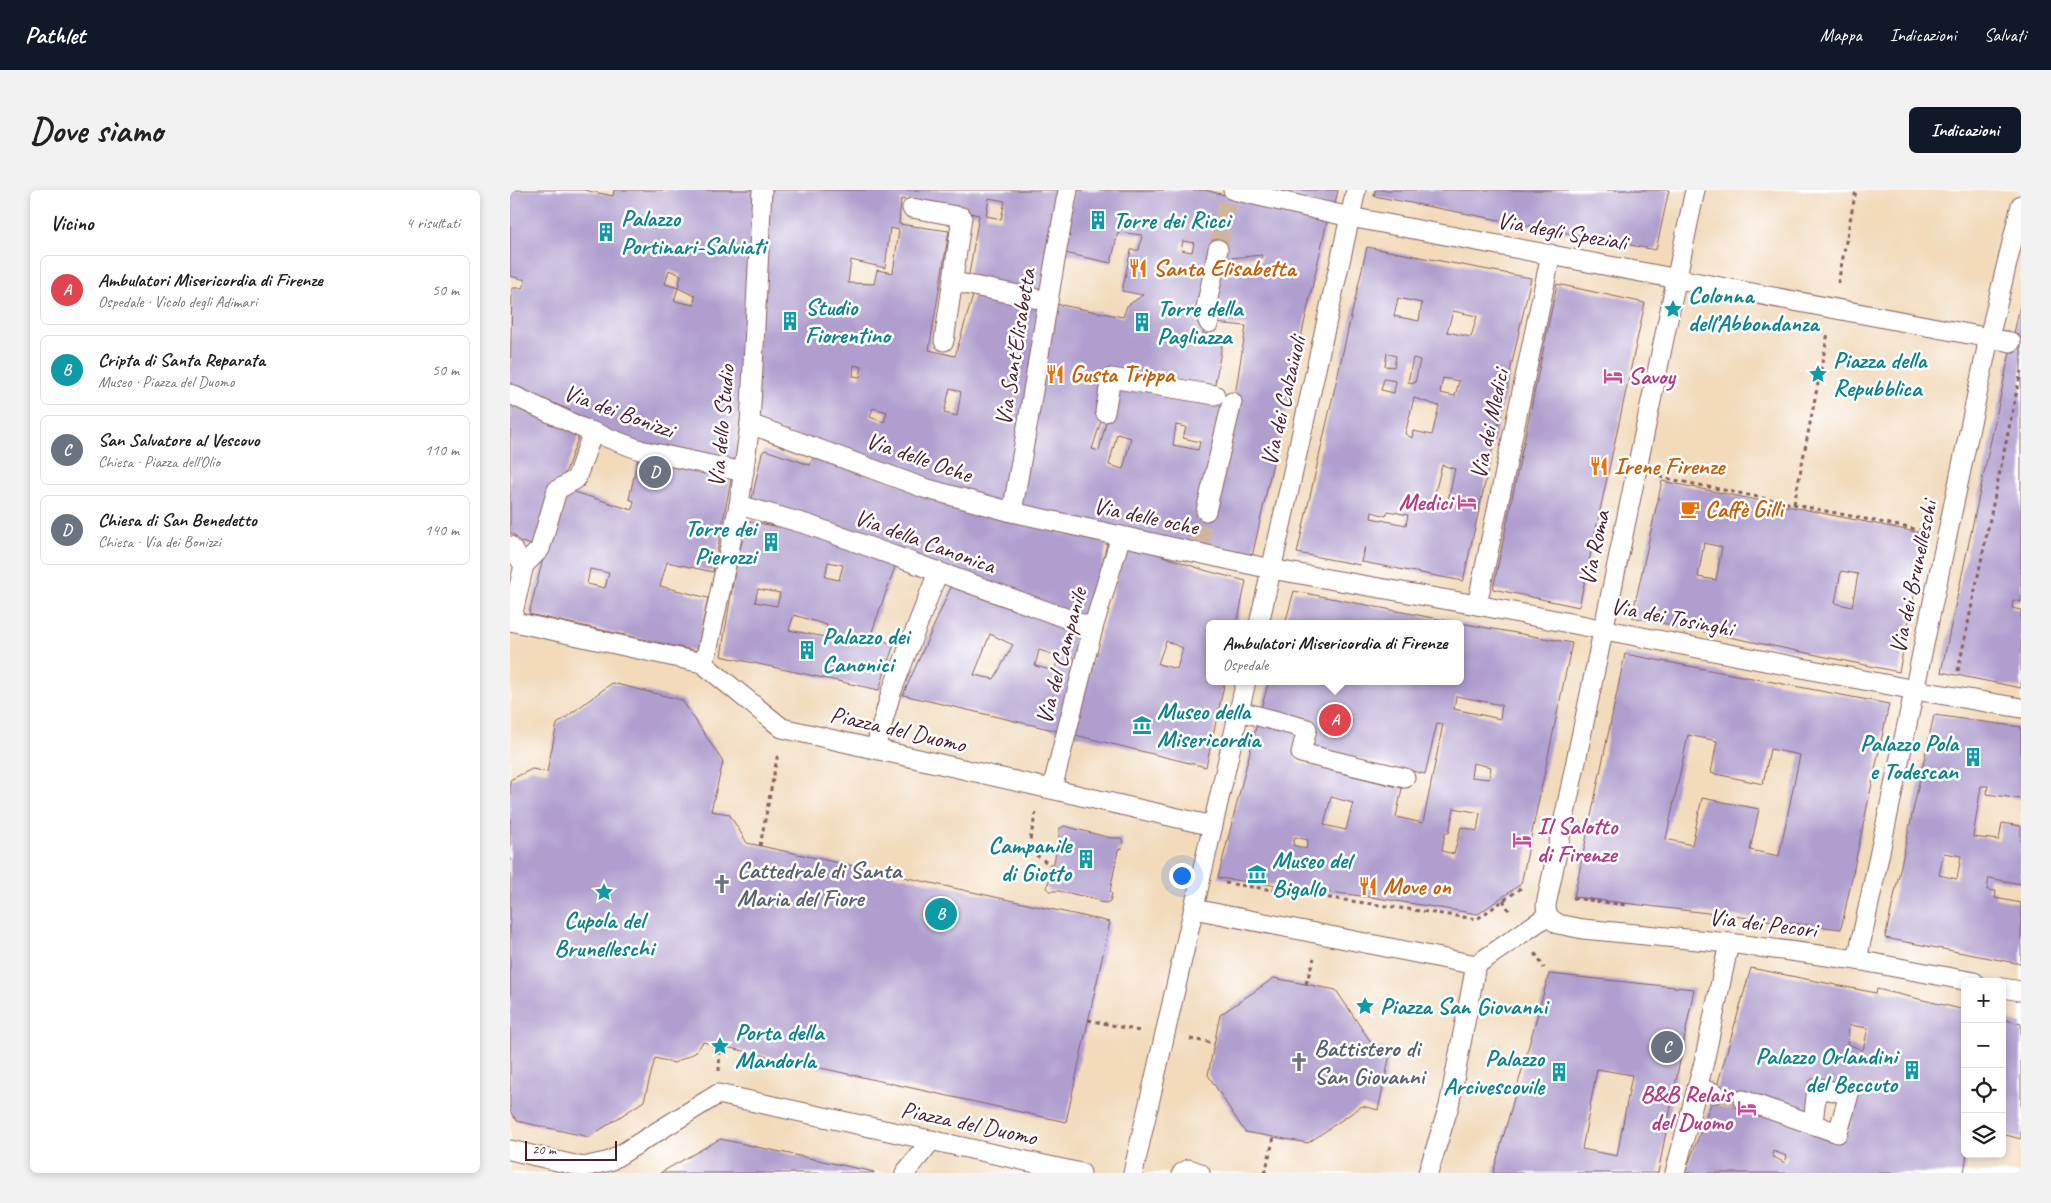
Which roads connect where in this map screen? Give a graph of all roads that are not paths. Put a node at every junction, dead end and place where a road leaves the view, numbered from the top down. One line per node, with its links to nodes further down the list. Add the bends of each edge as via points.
1 (762, 190): 21 (street, Via dello Studio)
2 (1068, 190): 14 (street, Via Sant'Elisabetta)
3 (1356, 190): 9 (street, Via dei Calzaiuoli)
4 (1695, 190): 12 (street, Via Roma)
5 (1231, 192): 6 (street, Via degli Speziali)
6 (1259, 193): 9 (street, Via degli Speziali)
7 (2021, 205): 16 (street, Via dei Brunelleschi)
8 (912, 208): 13 (street, via 962,217)
9 (1350, 217): 11 (street, Via degli Speziali); 30 (street, Via dei Calzaiuoli)
10 (1218, 249): 15 (street, via 1205,313)
11 (1551, 254): 12 (street, Via degli Speziali); 32 (street, Via dei Medici)
12 (1676, 278): 16 (street); 36 (street, Via Roma)
13 (954, 282): 14 (street); 17 (street)
14 (1048, 301): 26 (street, Via Sant'Elisabetta)
15 (1209, 322)
16 (1989, 338): 18 (street); 39 (street, Via dei Brunelleschi)
17 (944, 341)
18 (2011, 342)
19 (510, 394): 22 (street, Via dei Bonizzi)
20 (1105, 412): 25 (street, via 1111,378 1223,399)
21 (750, 424): 23 (street, Via dello Studio); 26 (street, Via delle Oche, via 924,488)
22 (593, 432): 23 (street, Via dei Bonizzi, via 640,450); 29 (street, via 576,479 557,490 540,550)
23 (744, 472): 24 (street, Via dello Studio)
24 (739, 505): 31 (street, Via della Canonica, via 809,525); 37 (street, Via dello Studio)
25 (1206, 511)
26 (1012, 512): 27 (street, Via delle oche)
27 (1121, 536): 30 (street, Via delle oche, via 1198,549); 35 (street, Via del Campanile)
28 (510, 546): 29 (street)
29 (524, 565): 34 (street)
30 (1271, 568): 32 (street, Via dei Tosinghi); 33 (street, Via dei Calzaiuoli)
31 (938, 572): 35 (street, Via della Canonica); 42 (street, via 891,693)
32 (1477, 605): 36 (street, Via dei Tosinghi)
33 (1259, 620)
34 (511, 621): 37 (street, Piazza del Duomo)
35 (1093, 628): 44 (street, Via del Campanile)
36 (1602, 629): 39 (street, Via dei Tosinghi); 47 (street, Via Roma, via 1546,905)
37 (702, 663): 42 (street, Piazza del Duomo, via 782,728)
38 (1245, 685): 41 (street)
39 (1915, 690): 40 (street, Via dei Tosinghi); 49 (street, Via dei Brunelleschi)
40 (2021, 708)
41 (1239, 711): 43 (street, via 1307,729 1301,754); 45 (street)
42 (875, 749): 44 (street, Piazza del Duomo)
43 (1405, 778)
44 (1047, 788): 45 (street, Piazza del Duomo)
45 (1213, 826): 46 (street, via 1201,879)
46 (1202, 910): 50 (street); 60 (street)
47 (1547, 916): 48 (street, Via dei Pecori, via 1558,924 1583,929); 50 (street)
48 (1729, 943): 49 (street, Via dei Pecori); 64 (street, via 1706,1090)
49 (1857, 960): 51 (street, Via dei Pecori)
50 (1476, 965): 63 (street, via 1449,1106)
51 (1961, 980)
52 (2006, 989): 53 (street)
53 (2021, 992)
54 (1743, 1100): 55 (street)
55 (1813, 1123)
56 (932, 1140): 57 (street, Piazza del Duomo, via 718,1094 610,1161 583,1167); 58 (street); 59 (street, Piazza del Duomo)
57 (510, 1150)
58 (905, 1173)
59 (1081, 1173)
60 (1133, 1173)
61 (1182, 1173): 62 (street, via 1189,1169)
62 (1200, 1173)
63 (1428, 1173)
64 (1675, 1173)

